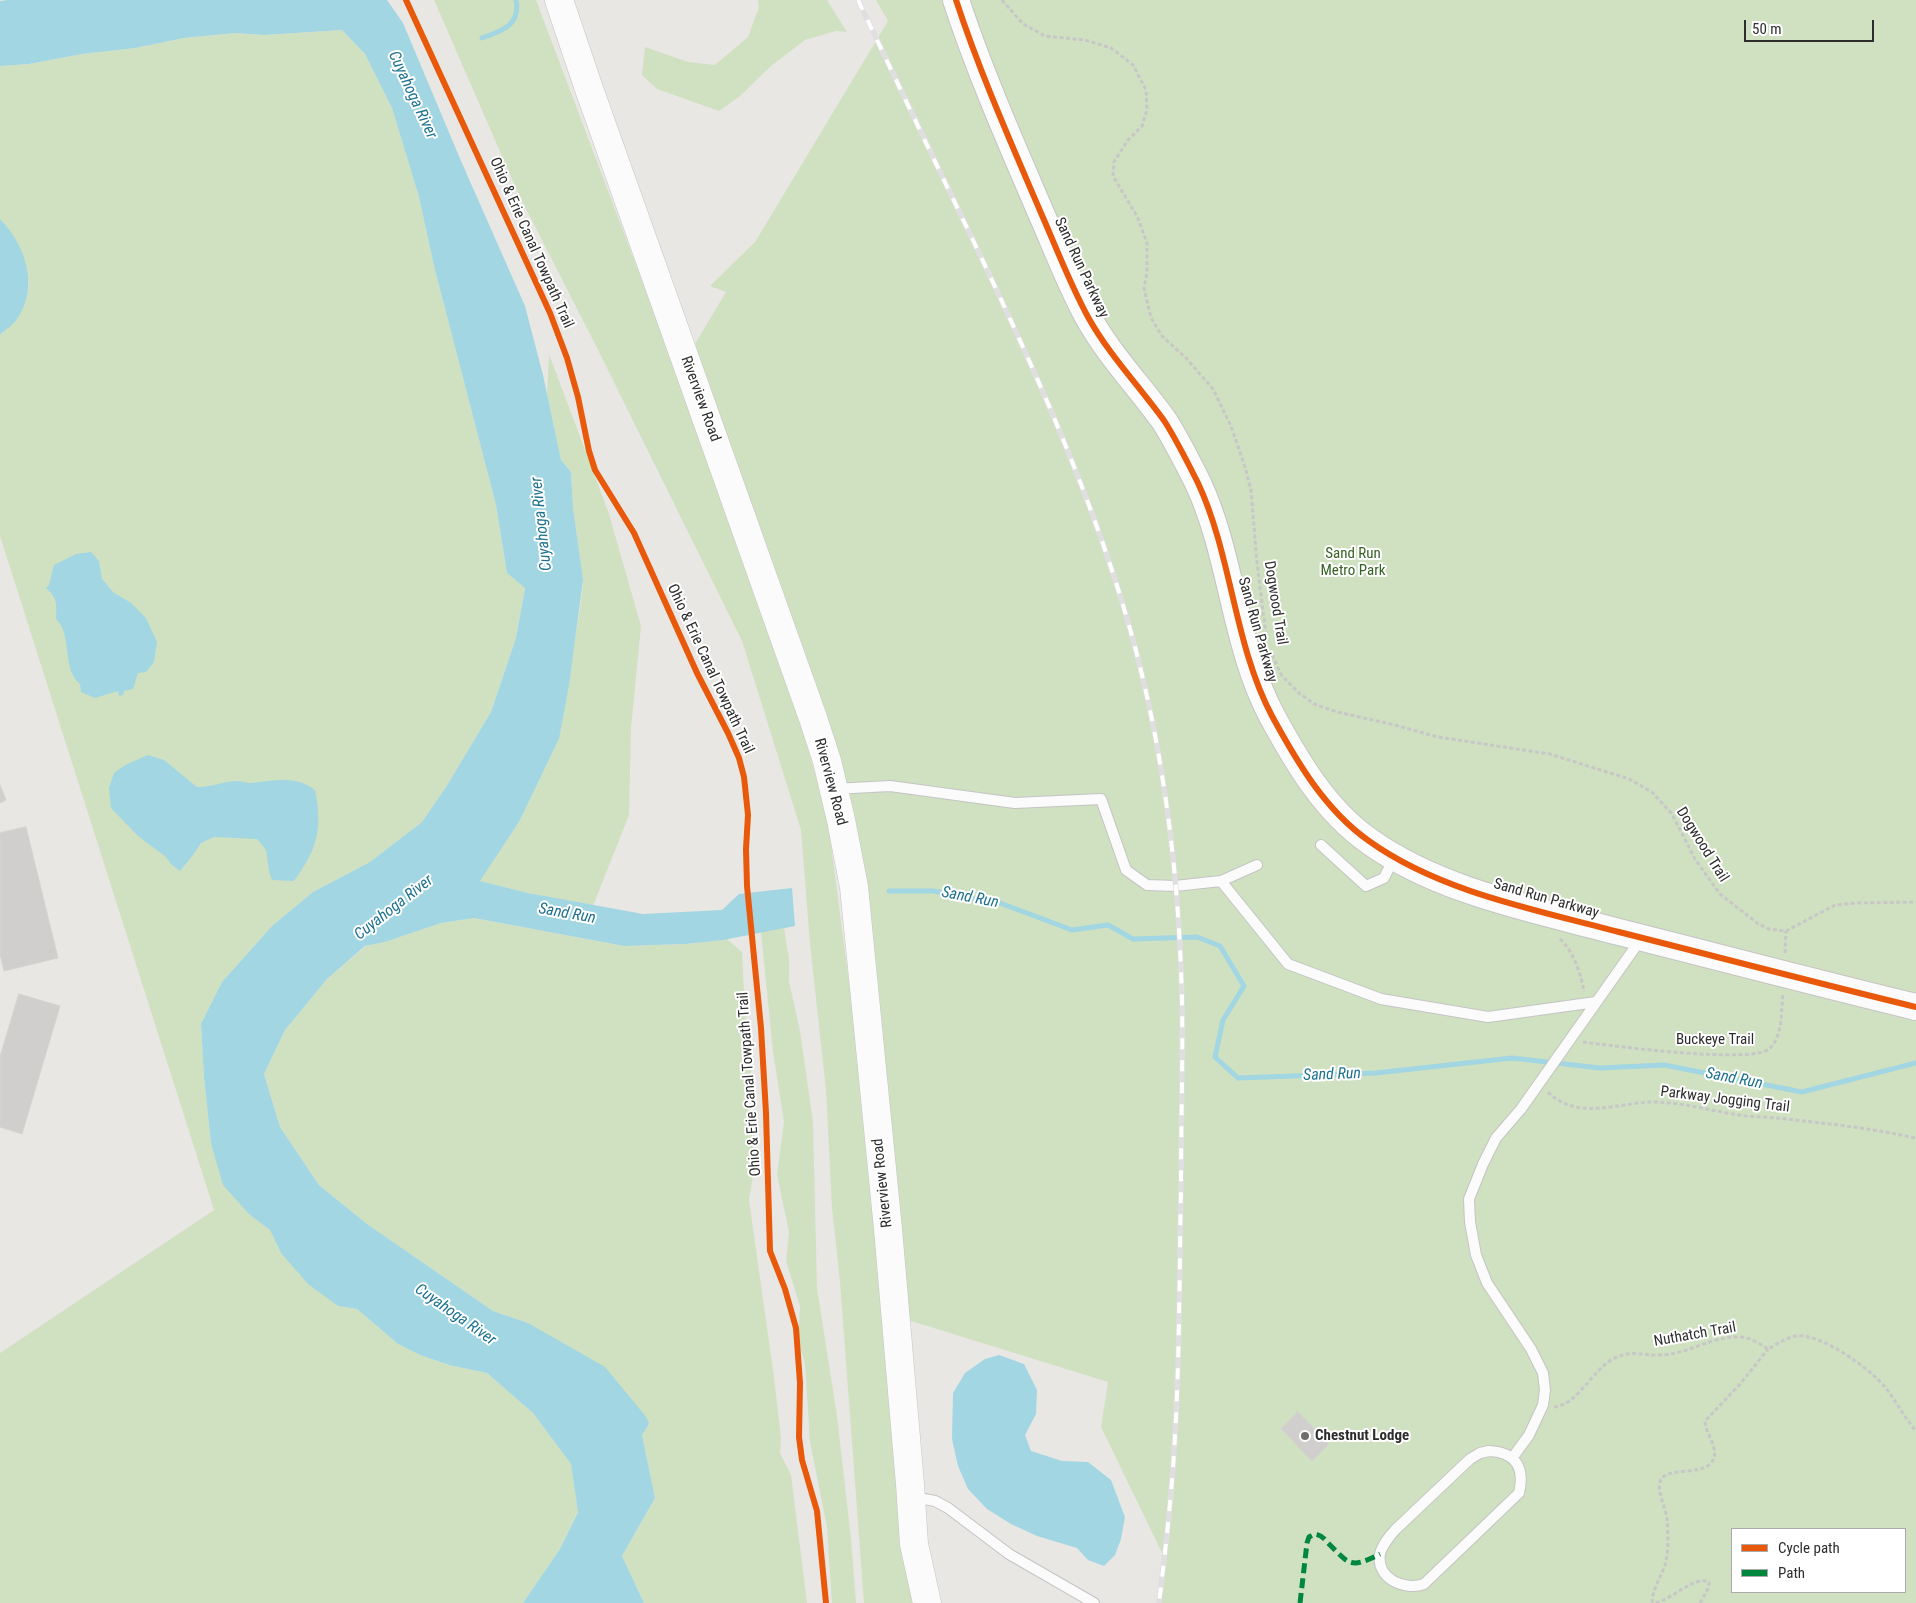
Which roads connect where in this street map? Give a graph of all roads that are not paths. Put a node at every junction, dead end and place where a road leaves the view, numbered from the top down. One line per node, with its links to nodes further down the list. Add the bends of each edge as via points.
1 (559, 0): 3 (main road, Riverview Road, via 813,718)
2 (956, 0): 5 (street, Sand Run Parkway, via 1007,134 1081,303 1101,337 1166,424 1198,483 1229,576 1248,655 1270,712 1300,764 1334,810 1351,828)
3 (834, 789): 7 (lane, via 890,786 1015,803 1101,799 1126,870 1147,885 1175,886); 12 (main road, Riverview Road, via 854,887)
4 (1321, 845): 5 (lane, via 1366,886 1384,878)
5 (1394, 858): 8 (street, Sand Run Parkway, via 1459,886)
6 (1257, 865): 7 (lane)
7 (1220, 881): 9 (lane, via 1288,964 1381,999 1488,1017)
8 (1642, 938): 9 (lane); 10 (street, Sand Run Parkway)
9 (1596, 1002): 11 (lane, via 1521,1109 1496,1138 1469,1199 1476,1255 1487,1283 1531,1348 1543,1374 1546,1390 1529,1435)
10 (1916, 1007)
11 (1513, 1457): 11 (lane, via 1489,1451 1470,1459 1385,1543 1380,1554 1381,1567 1386,1575 1397,1584 1414,1588 1424,1584 1519,1493 1522,1479)
12 (911, 1497): 13 (main road, Riverview Road, via 914,1544); 14 (lane, via 935,1501 948,1508 1009,1554)
13 (927, 1603)
14 (1094, 1603)

